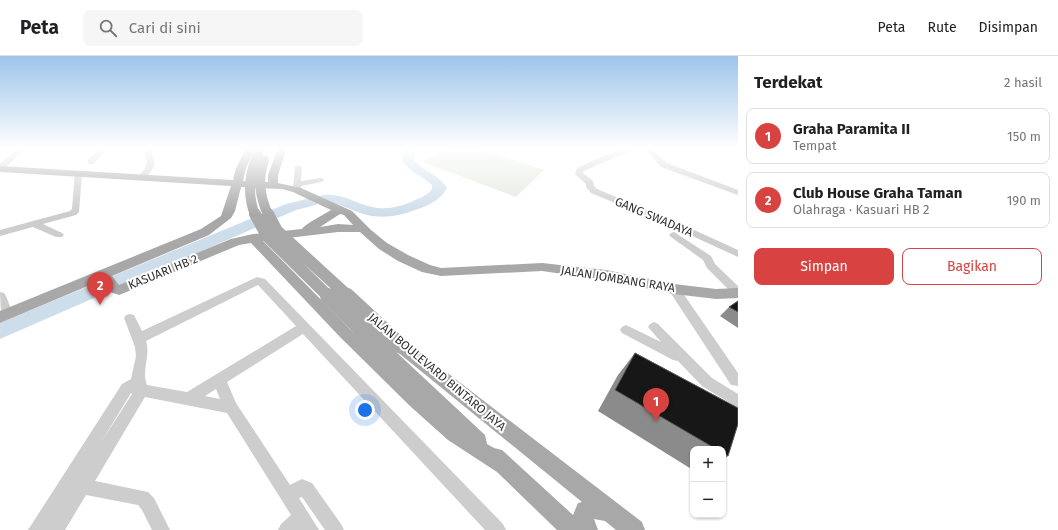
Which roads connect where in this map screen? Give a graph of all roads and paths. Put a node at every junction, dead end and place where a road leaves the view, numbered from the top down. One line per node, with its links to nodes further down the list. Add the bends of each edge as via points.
1 (28, 170): 10 (main road, JALAN JOMBANG RAYA)
2 (148, 170): 11 (street)
3 (240, 170): 13 (main road, KASUARI HB 2)
4 (251, 170): 36 (main road, JALAN BOULEVARD BINTARO JAYA, bridge, via 248,180 252,203 267,236)
5 (260, 170): 36 (main road, JALAN BOULEVARD BINTARO JAYA, bridge, via 260,191 277,231)
6 (275, 170): 14 (main road)
7 (298, 170): 15 (street)
8 (580, 170): 25 (street, GANG SWADAYA, via 579,174 594,191)
9 (678, 170): 16 (street)
10 (78, 174): 11 (main road, JALAN JOMBANG RAYA); 18 (street, via 76,210 69,215)
11 (141, 177): 13 (main road, JALAN JOMBANG RAYA)
12 (321, 180): 15 (street)
13 (236, 184): 14 (main road, JALAN JOMBANG RAYA); 26 (main road, KASUARI HB 2, via 229,211 219,224)
14 (274, 185): 15 (main road, JALAN JOMBANG RAYA)
15 (298, 187): 17 (main road, JALAN JOMBANG RAYA)
16 (738, 193)
17 (339, 209): 19 (main road, JALAN JOMBANG RAYA, via 351,215); 21 (main road, KASUARI HB 2, via 323,222)
18 (35, 224): 20 (street); 22 (street)
19 (362, 229): 21 (main road, KASUARI HB 2, via 338,228); 27 (main road, JALAN JOMBANG RAYA, via 383,246 427,270 441,272 542,267 606,275)
20 (0, 233)
21 (299, 233): 24 (main road, KASUARI HB 2)
22 (59, 235)
23 (674, 235): 28 (street, via 706,258)
24 (253, 238): 26 (main road, KASUARI HB 2, via 235,242 121,289 115,290); 44 (main road, via 345,333 416,400 455,434)
25 (738, 254)
26 (106, 276): 30 (main road)
27 (674, 289): 28 (main road, JALAN JOMBANG RAYA, via 716,294); 39 (street)
28 (738, 293)
29 (0, 296): 30 (street)
30 (4, 315)
31 (130, 318): 35 (street)
32 (654, 327): 37 (street)
33 (304, 328): 35 (street, via 257,281); 38 (street); 54 (street)
34 (626, 330): 37 (street)
35 (138, 339): 40 (street, via 142,350)
36 (394, 350): 44 (main road, JALAN BOULEVARD BINTARO JAYA); 47 (main road, JALAN BOULEVARD BINTARO JAYA)
37 (687, 360): 42 (street, via 707,382)
38 (219, 379): 41 (street); 43 (street)
39 (736, 382)
40 (135, 387): 41 (street); 45 (street)
41 (188, 399): 43 (street)
42 (738, 402)
43 (231, 407): 46 (street)
44 (501, 464): 55 (main road, JALAN BOULEVARD BINTARO JAYA)
45 (74, 485): 49 (street); 50 (street); 51 (street, via 142,498 148,504)
46 (288, 497): 48 (street); 53 (street, via 302,487 306,489)
47 (610, 512): 56 (main road, via 594,508 586,511 583,519); 57 (main road, JALAN BOULEVARD BINTARO JAYA)
48 (305, 523): 52 (street)
49 (37, 530)
50 (55, 530)
51 (161, 530)
52 (287, 530)
53 (335, 530)
54 (497, 530)
55 (573, 530)
56 (587, 530)
57 (634, 530)

